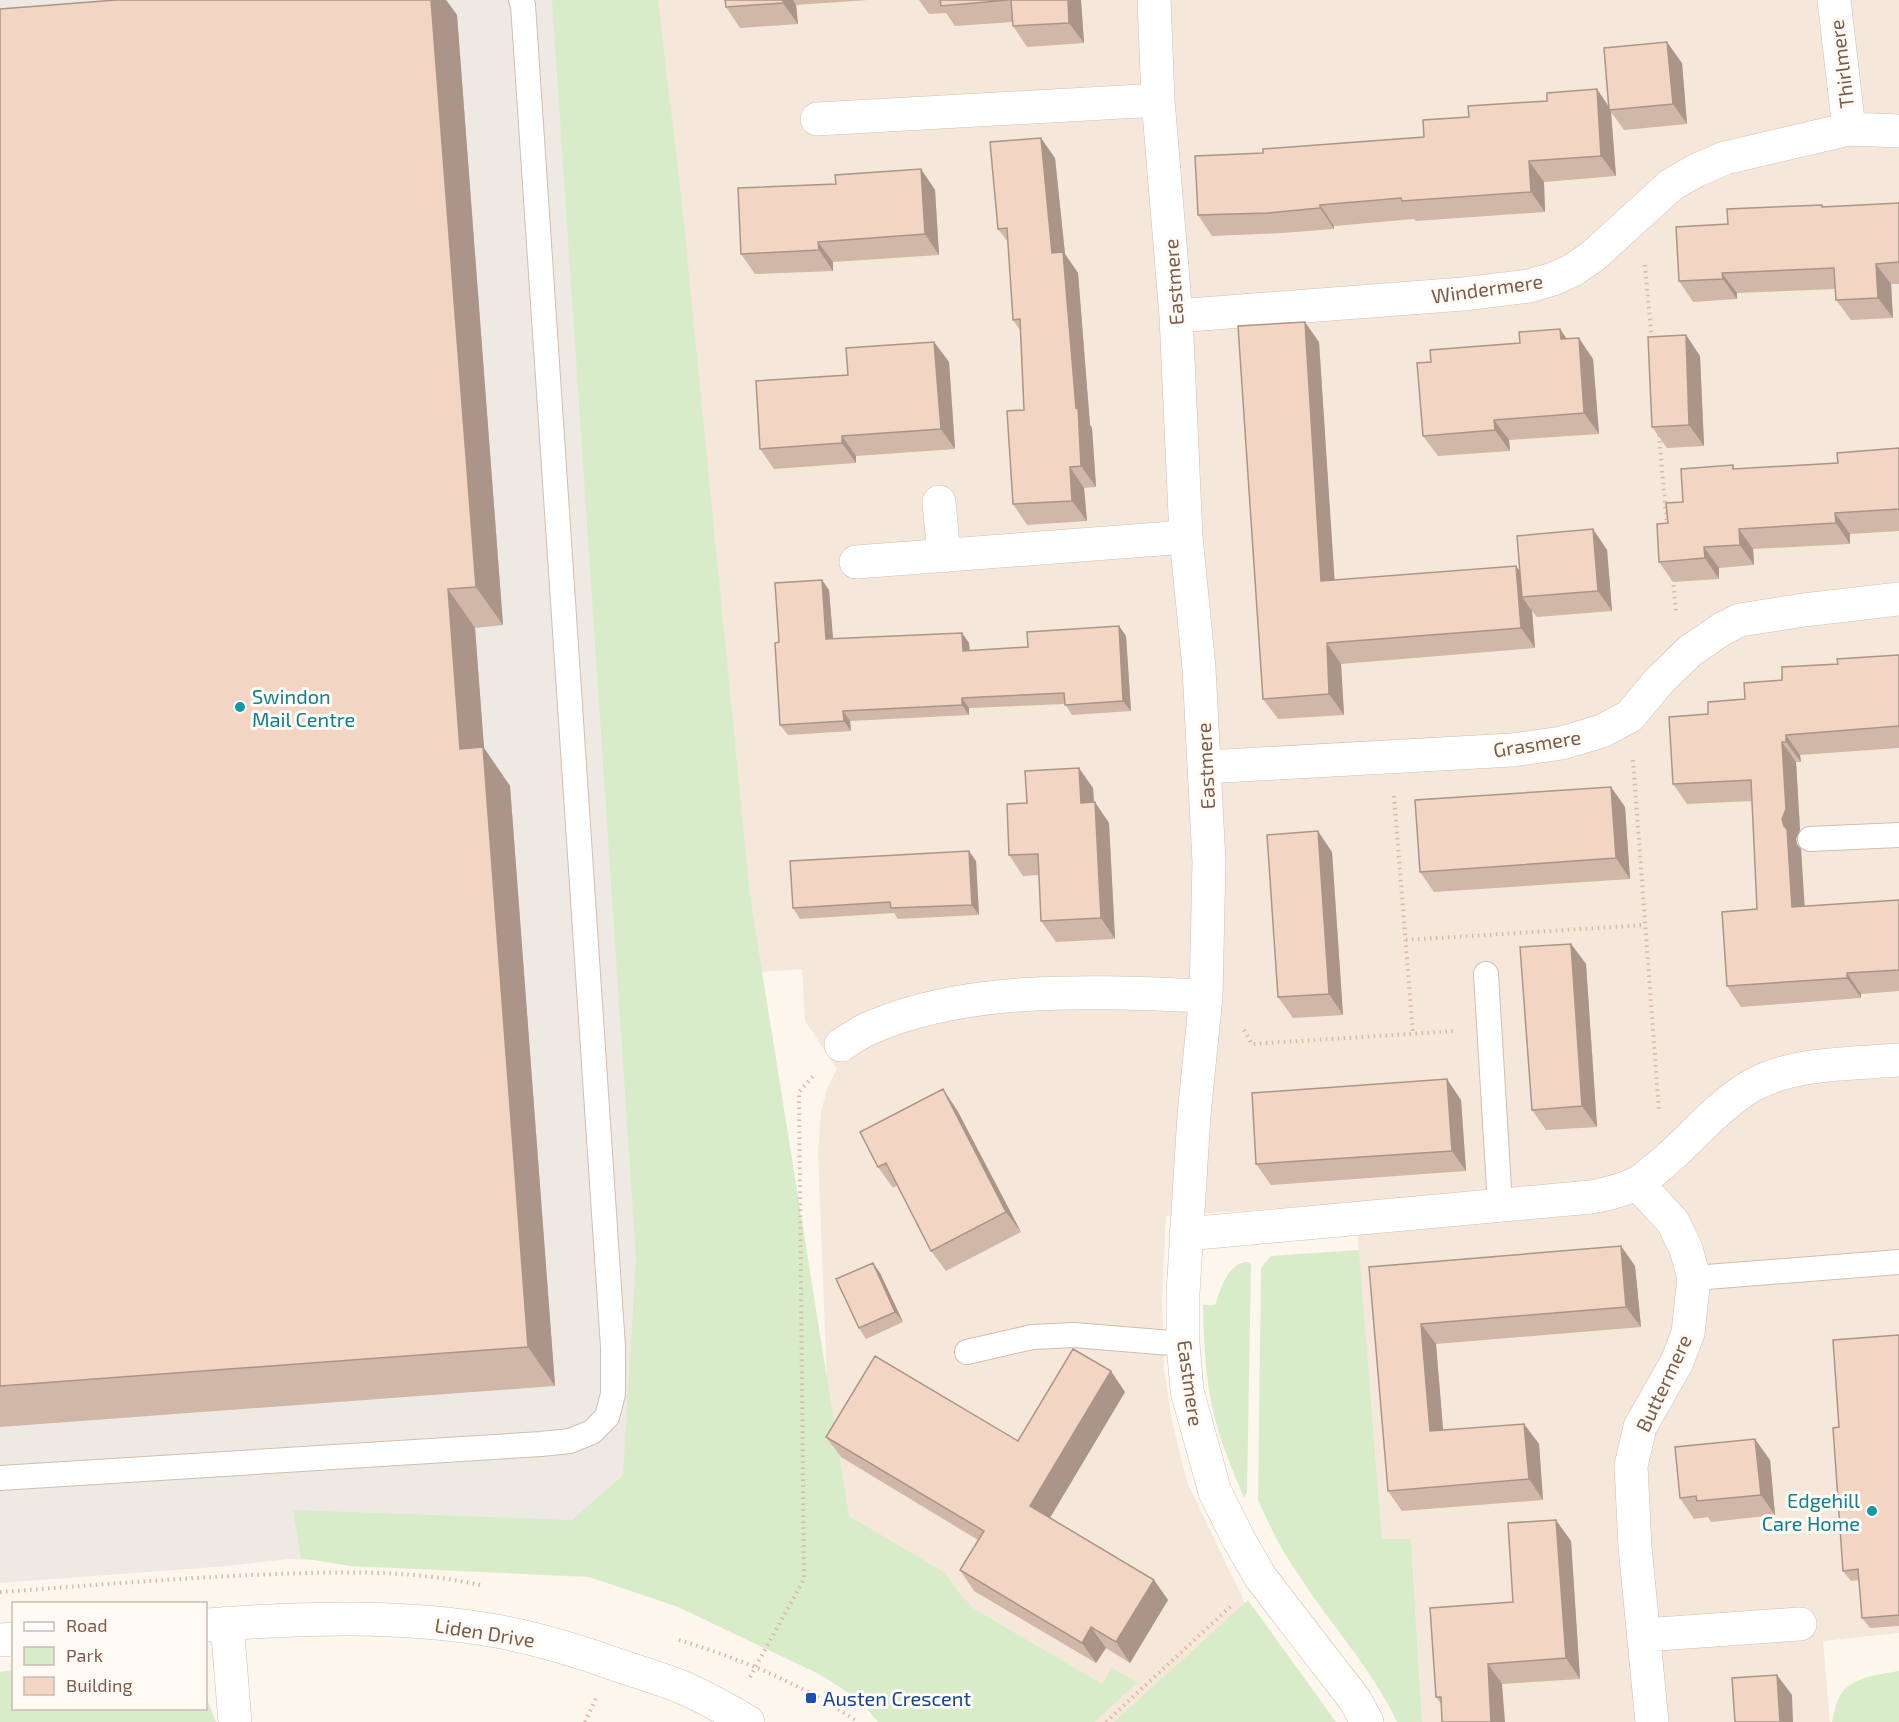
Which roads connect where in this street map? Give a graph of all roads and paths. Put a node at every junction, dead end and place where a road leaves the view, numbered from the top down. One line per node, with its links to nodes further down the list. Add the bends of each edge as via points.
1 (521, 0): 41 (lane, via 613,1347 613,1394 607,1417 592,1432 570,1441 541,1444)
2 (1154, 0): 4 (street, Eastmere)
3 (1834, 0): 6 (street, Thirlmere)
4 (1158, 100): 5 (street); 9 (street, Eastmere)
5 (817, 119)
6 (1849, 129): 7 (street, Windermere); 8 (street, Windermere, via 1736,156 1695,171 1671,185)
7 (1899, 131)
8 (1638, 216): 9 (street, Windermere, via 1573,270 1529,286); 10 (path)
9 (1176, 316): 14 (street, Eastmere)
10 (1653, 349)
11 (1659, 428): 13 (path)
12 (939, 502): 15 (street)
13 (1668, 531)
14 (1186, 537): 15 (street); 22 (street, Eastmere)
15 (944, 556): 16 (street)
16 (856, 562)
17 (1672, 578): 19 (path)
18 (1899, 599): 19 (street, Grasmere, via 1740,621 1722,629)
19 (1685, 658): 20 (street, Grasmere, via 1659,681)
20 (1630, 716): 21 (street, Grasmere, via 1602,731 1562,742 1512,750); 25 (path)
21 (1391, 757): 22 (street, Grasmere); 26 (path)
22 (1205, 767): 28 (street, Eastmere, via 1209,862)
23 (1899, 835): 24 (lane)
24 (1810, 839)
25 (1645, 925): 26 (path); 33 (path)
26 (1406, 940): 30 (path)
27 (1486, 974): 29 (lane)
28 (1206, 996): 30 (path, via 1224,1004 1238,1017 1252,1044); 31 (street, via 1010,994 905,1015 870,1027); 36 (street, Eastmere)
29 (1489, 1029): 30 (path); 35 (lane)
30 (1413, 1034)
31 (841, 1045): 46 (path, via 799,1092 804,1579)
32 (1899, 1060): 33 (street, via 1804,1068 1769,1078 1731,1101)
33 (1663, 1163): 34 (street)
34 (1637, 1184): 35 (street, via 1591,1197); 38 (street, Buttermere, via 1673,1222)
35 (1500, 1205): 36 (street)
36 (1186, 1234): 39 (street, Eastmere)
37 (1899, 1262): 38 (lane)
38 (1694, 1278): 45 (street, Buttermere, via 1688,1333 1677,1362 1640,1427 1631,1466)
39 (1183, 1344): 40 (lane, via 1074,1335 1032,1337); 42 (street, Eastmere, via 1187,1391 1215,1492)
40 (967, 1352)
41 (0, 1478)
42 (1261, 1578): 48 (path); 49 (street, Eastmere, via 1355,1700)
43 (216, 1624): 46 (street, Liden Drive, via 360,1619 496,1631 542,1641 679,1686); 47 (street)
44 (1800, 1624): 45 (street)
45 (1644, 1635): 50 (street, Buttermere)
46 (740, 1717)
47 (236, 1722)
48 (1106, 1722)
49 (1367, 1722)
50 (1645, 1722)

